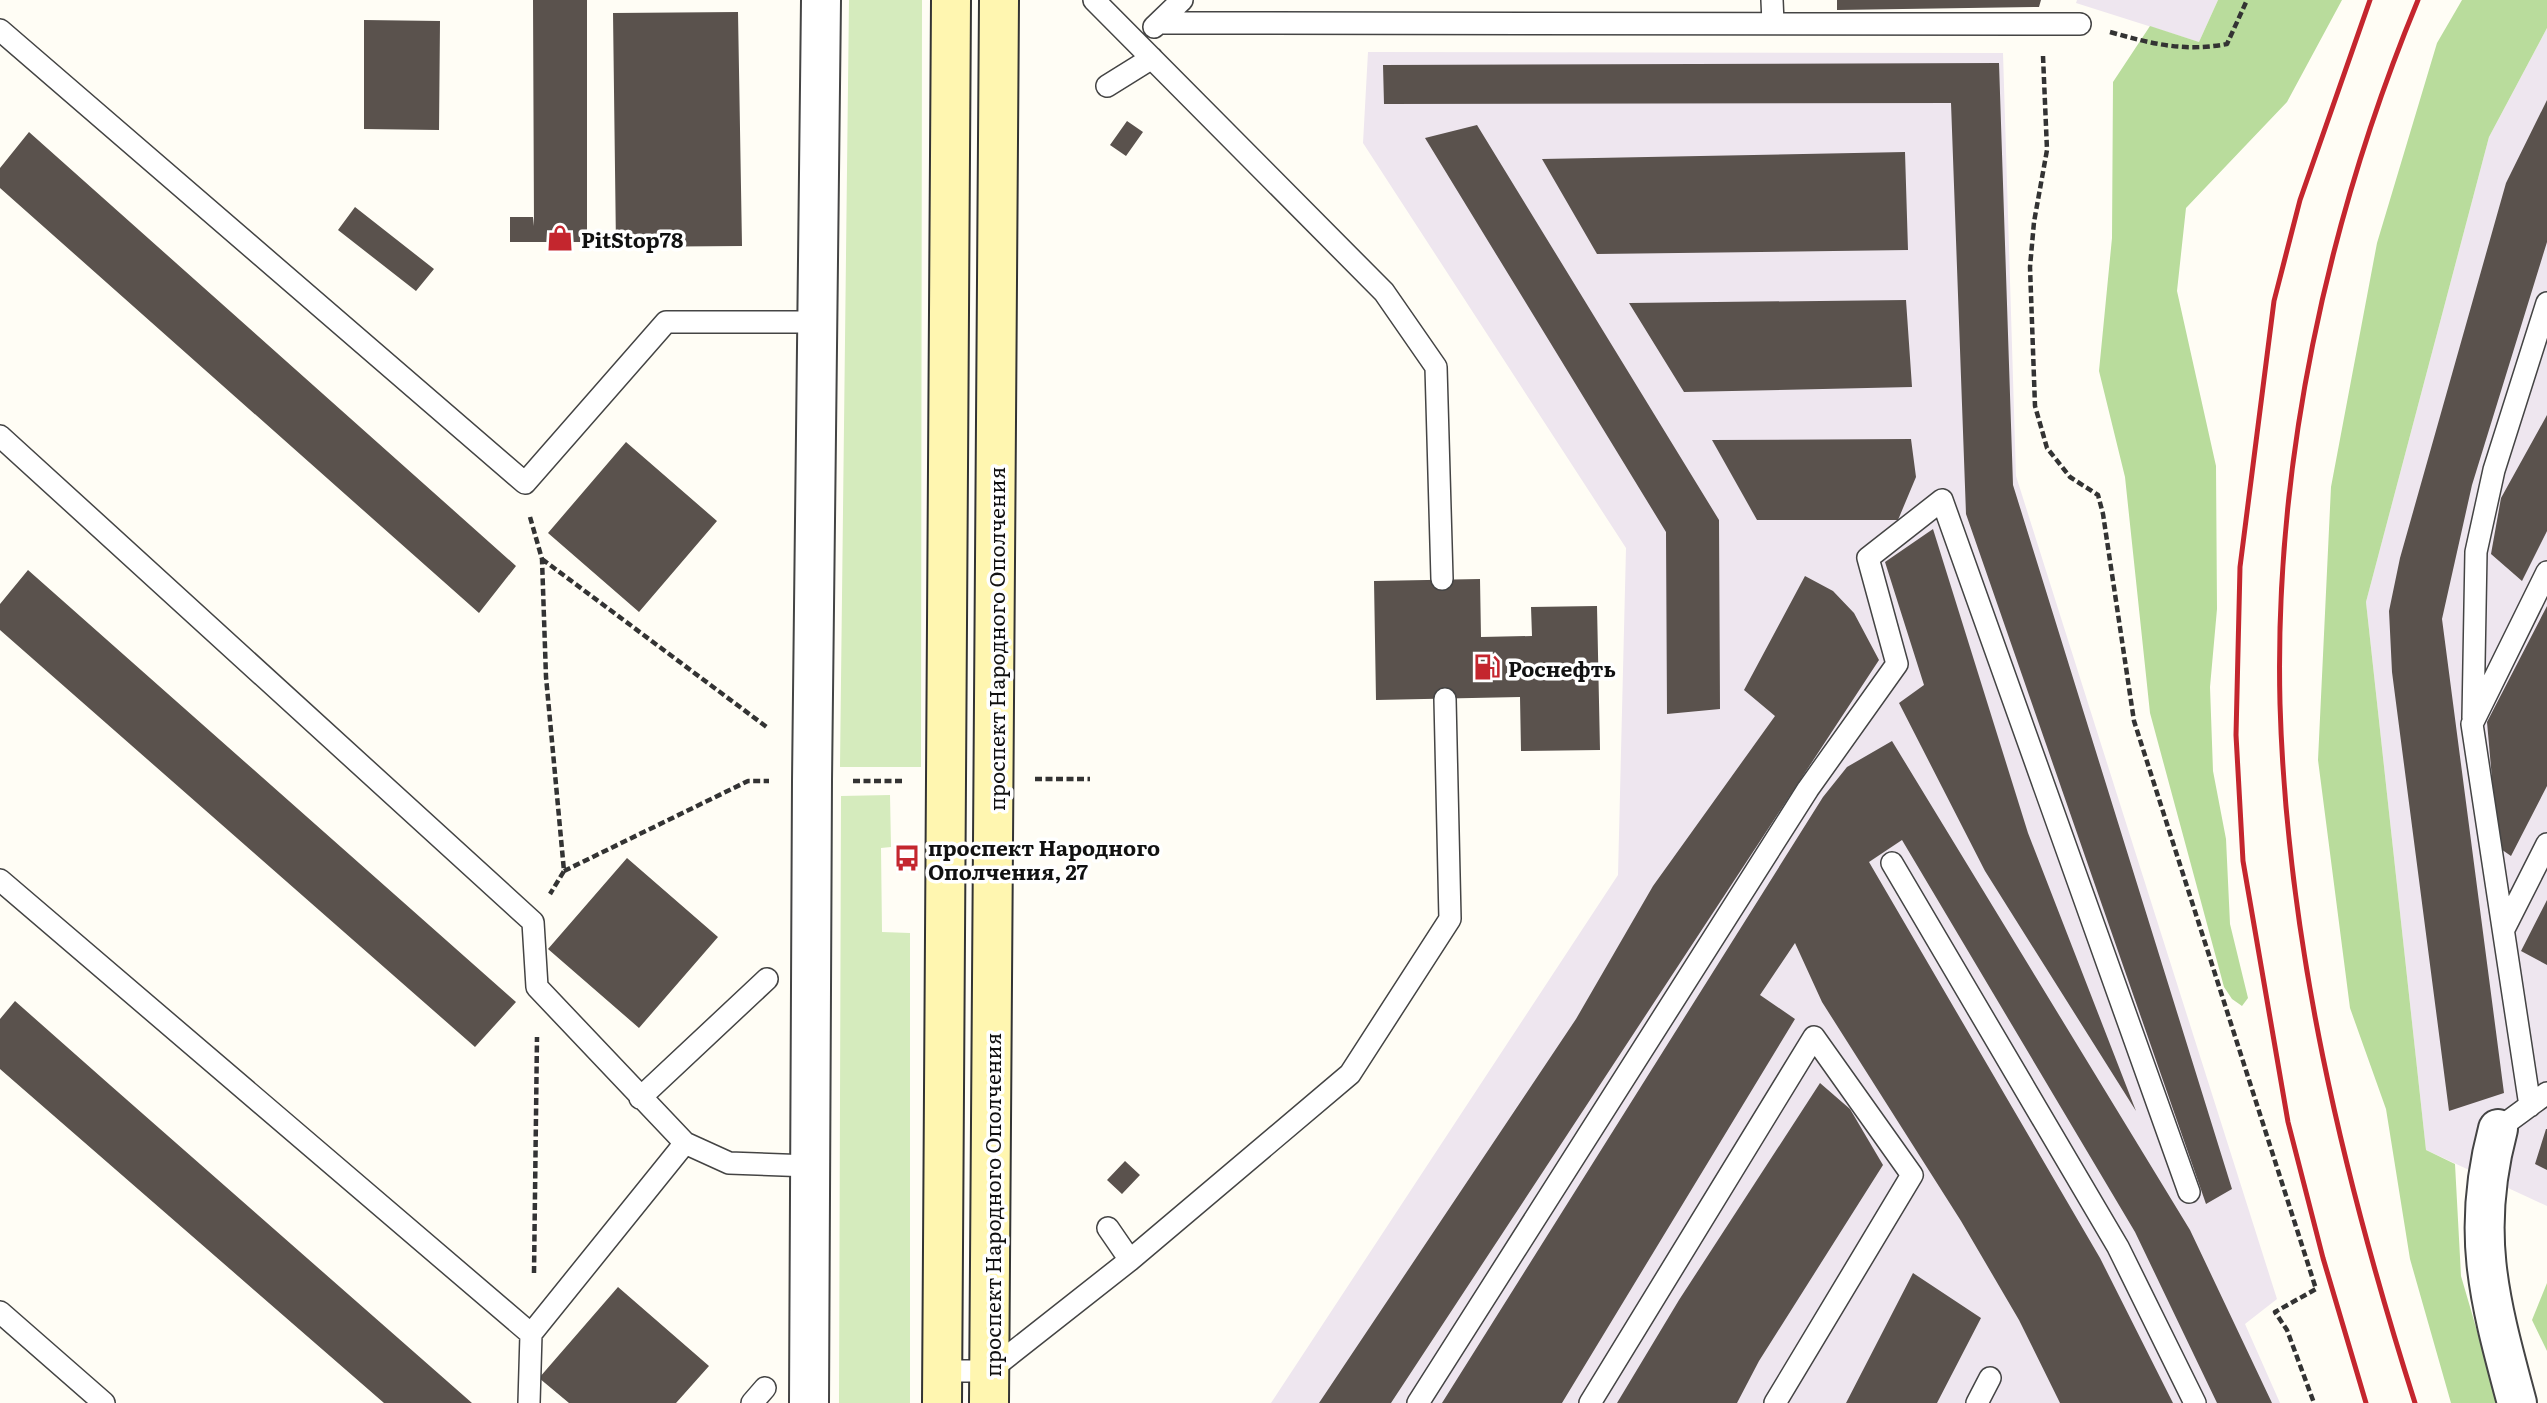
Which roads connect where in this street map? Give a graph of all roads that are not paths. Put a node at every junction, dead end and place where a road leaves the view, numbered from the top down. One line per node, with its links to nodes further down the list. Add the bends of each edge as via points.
1 (821, 0): 15 (street)
2 (951, 0): 37 (main road)
3 (999, 0): 38 (main road, проспект Народного Ополчения)
4 (1094, 0): 11 (lane)
5 (1182, 0): 7 (lane)
6 (1772, 0): 8 (lane)
7 (1159, 23): 8 (lane); 11 (lane)
8 (1773, 23): 9 (lane)
9 (2080, 24)
10 (0, 30): 15 (lane, via 525,483 666,322)
11 (1136, 42): 12 (lane)
12 (1152, 58): 13 (lane); 18 (lane, via 1384,292 1436,367)
13 (1107, 86)
14 (2547, 303): 20 (lane, via 2494,470 2476,552)
15 (816, 322): 30 (street)
16 (0, 436): 26 (lane, via 533,922 537,987)
17 (2547, 572): 20 (lane)
18 (1442, 579)
19 (1445, 699): 33 (lane, via 1450,919 1350,1074)
20 (2472, 724): 24 (lane)
21 (2547, 844): 24 (lane)
22 (1892, 863): 46 (lane, via 2118,1247)
23 (0, 880): 35 (lane)
24 (2504, 929): 27 (lane)
25 (767, 979): 26 (lane)
26 (640, 1098): 29 (lane)
27 (2539, 1099): 28 (lane)
28 (2498, 1129): 47 (street, via 2487,1170 2483,1236 2489,1300)
29 (685, 1143): 30 (lane, via 729,1163); 35 (lane)
30 (810, 1166): 41 (street)
31 (2189, 1192): 42 (lane, via 1942,500 1868,558 1897,664 1808,789)
32 (1108, 1228): 33 (lane)
33 (1130, 1260): 38 (lane)
34 (0, 1312): 39 (lane)
35 (531, 1334): 40 (lane)
36 (1990, 1378): 45 (lane)
37 (942, 1387): 38 (lane)
38 (989, 1387)
39 (104, 1403)
40 (529, 1403)
41 (809, 1403)
42 (1418, 1403)
43 (1590, 1403): 44 (lane, via 1814,1037 1912,1175)
44 (1775, 1403)
45 (1977, 1403)
46 (2195, 1403)
47 (2517, 1403)

